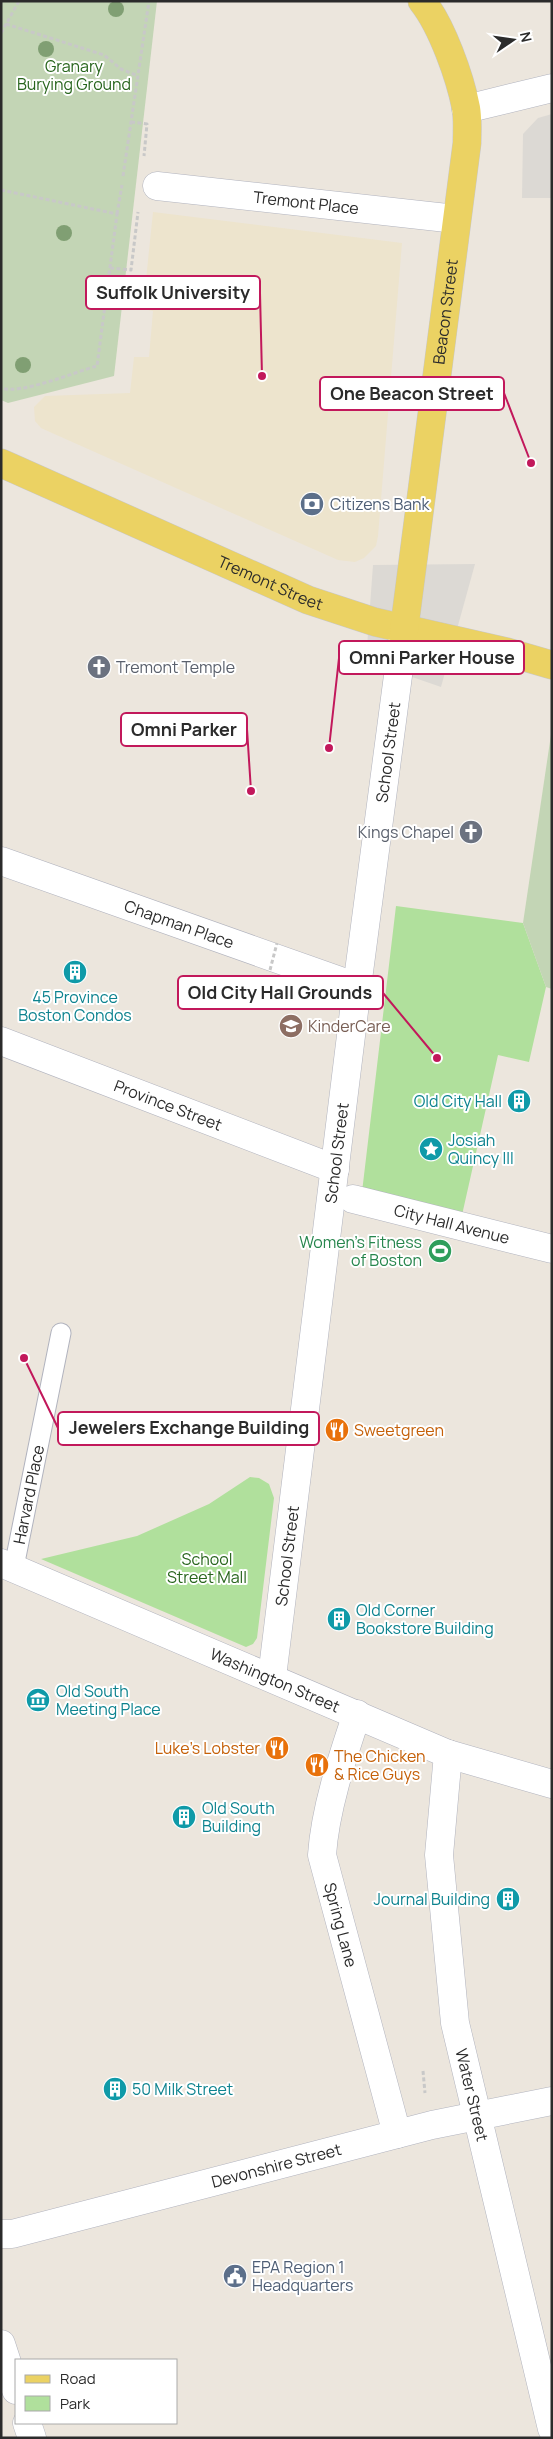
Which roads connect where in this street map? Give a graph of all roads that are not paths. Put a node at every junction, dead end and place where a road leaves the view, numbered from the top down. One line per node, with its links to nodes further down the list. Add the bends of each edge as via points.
1 (422, 1): 3 (main road, Beacon Street, via 444,42)
2 (552, 88): 3 (main road)
3 (466, 109): 5 (main road, Beacon Street, via 467,143)
4 (157, 186): 5 (main road, Tremont Place)
5 (456, 219): 7 (main road, Beacon Street)
6 (1, 463): 7 (main road, Tremont Street, via 308,600)
7 (404, 630): 8 (main road, Tremont Street); 10 (main road, School Street)
8 (552, 665)
9 (1, 861): 10 (main road, Chapman Place)
10 (357, 987): 12 (main road, School Street)
11 (1, 1040): 12 (main road, Province Street)
12 (335, 1169): 17 (main road, School Street)
13 (353, 1199): 14 (main road, City Hall Avenue)
14 (552, 1249)
15 (61, 1333): 16 (lane, Harvard Place)
16 (8, 1565): 17 (main road, Washington Street)
17 (272, 1677): 18 (main road, Washington Street)
18 (357, 1714): 19 (main road, Washington Street); 23 (main road, Spring Lane, via 344,1753 322,1855)
19 (448, 1754): 20 (main road, Washington Street); 22 (main road, Water Street, via 439,1855 455,2023)
20 (552, 1784)
21 (552, 2101): 22 (main road, Devonshire Street)
22 (477, 2114): 23 (main road, Devonshire Street); 28 (main road, Water Street)
23 (397, 2134): 24 (main road, Devonshire Street, via 12,2234)
24 (1, 2234)
25 (1, 2344): 26 (main road)
26 (15, 2387)
27 (27, 2424): 29 (main road)
28 (552, 2429)
29 (32, 2438)

